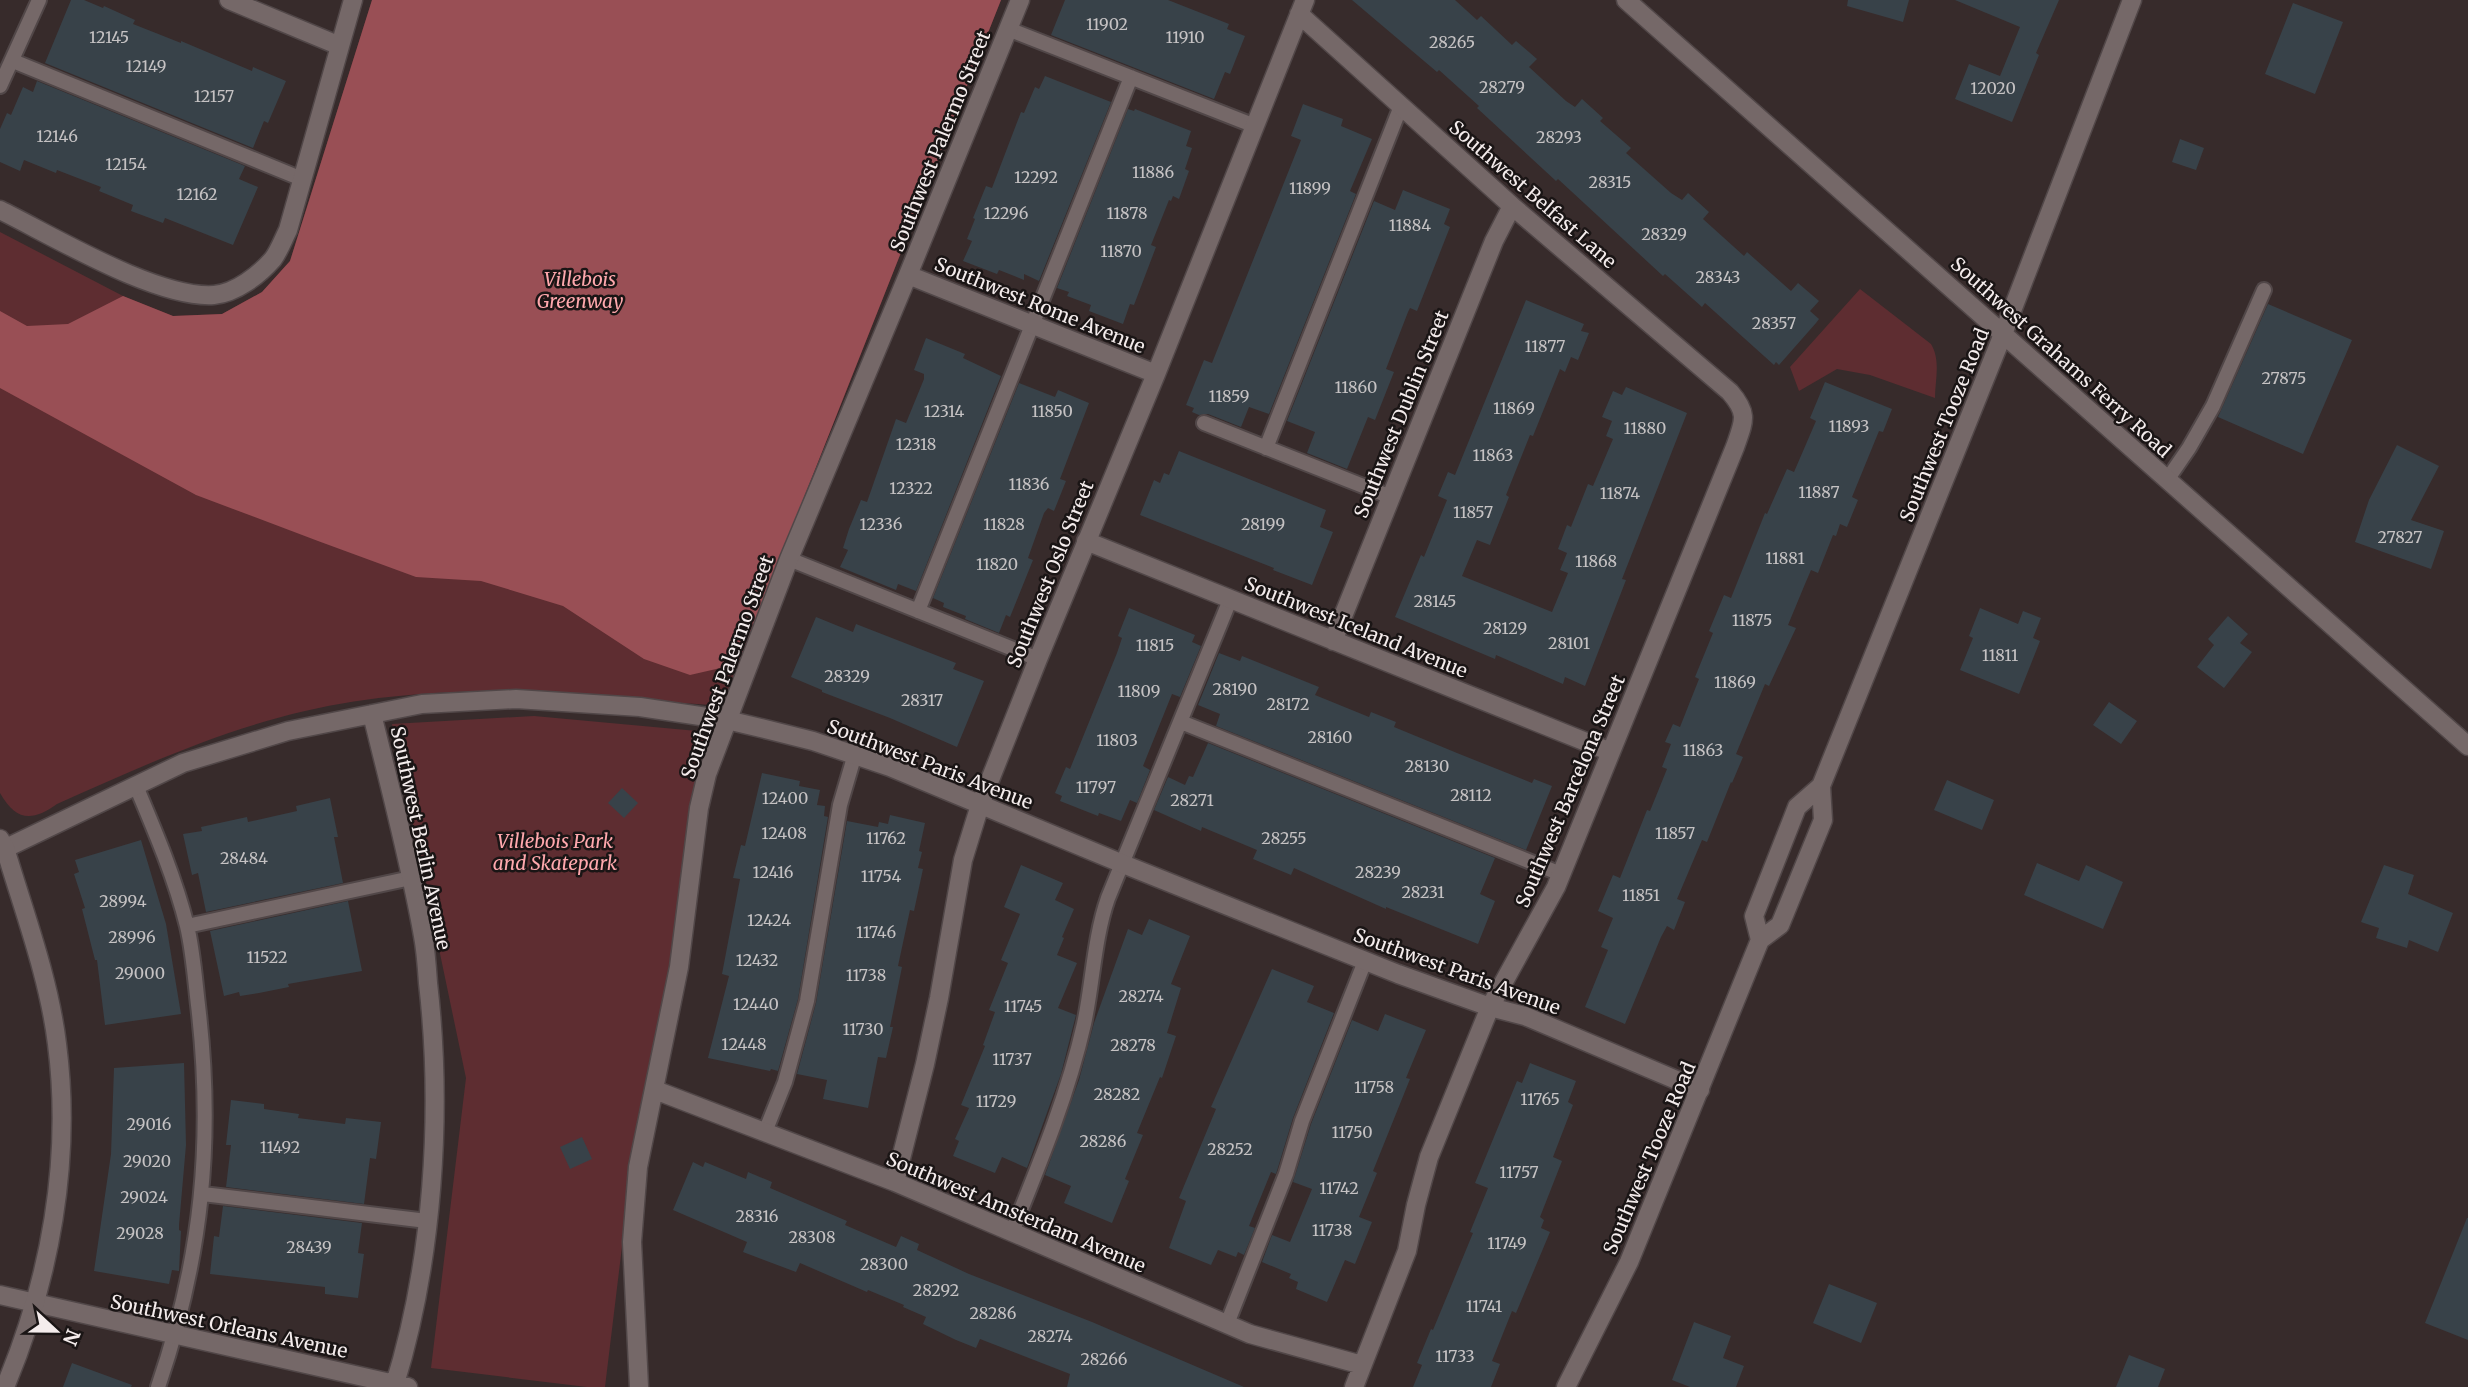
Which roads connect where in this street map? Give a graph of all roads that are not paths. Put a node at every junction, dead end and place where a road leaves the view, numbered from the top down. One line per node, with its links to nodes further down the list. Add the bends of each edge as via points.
1 (39, 0): 10 (lane)
2 (229, 0): 9 (street)
3 (353, 0): 9 (street)
4 (1020, 0): 8 (street, Southwest Palermo Street)
5 (1626, 0): 21 (street, Southwest Grahams Ferry Road)
6 (2132, 0): 21 (street, Southwest Tooze Road)
7 (1302, 7): 13 (street, Southwest Belfast Lane); 14 (street, Southwest Oslo Street)
8 (1008, 29): 11 (lane); 18 (street, Southwest Palermo Street)
9 (340, 47): 15 (street)
10 (13, 61): 12 (lane); 15 (lane)
11 (1131, 77): 14 (lane); 20 (lane)
12 (0, 86)
13 (1401, 106): 16 (street, Southwest Belfast Lane); 25 (lane)
14 (1255, 126): 22 (street, Southwest Oslo Street)
15 (302, 180): 17 (street, via 288,230 274,258 251,279 215,295 132,276)
16 (1512, 206): 23 (street, Southwest Belfast Lane); 27 (street, Southwest Dublin Street)
17 (0, 210)
18 (908, 275): 20 (street, Southwest Rome Avenue); 29 (street, Southwest Palermo Street)
19 (2264, 290): 26 (lane, via 2213,406)
20 (1032, 324): 22 (street, Southwest Rome Avenue); 31 (lane)
21 (2003, 334): 26 (street, Southwest Grahams Ferry Road); 41 (street, Southwest Tooze Road)
22 (1156, 374): 28 (street, Southwest Oslo Street)
23 (1741, 405): 38 (street, Southwest Barcelona Street, via 1744,415 1735,447)
24 (1204, 424): 25 (lane)
25 (1266, 448): 27 (lane)
26 (2167, 480): 37 (street, Southwest Grahams Ferry Road)
27 (1391, 497): 32 (street, Southwest Dublin Street)
28 (1086, 541): 30 (street, Southwest Iceland Avenue); 33 (street, Southwest Oslo Street)
29 (789, 559): 31 (lane); 35 (street, Southwest Palermo Street)
30 (1230, 600): 32 (street, Southwest Iceland Avenue); 36 (lane)
31 (918, 611): 33 (lane)
32 (1333, 641): 38 (street, Southwest Iceland Avenue)
33 (1038, 659): 42 (street, Southwest Oslo Street)
34 (372, 714): 35 (street, Southwest Paris Avenue, via 422,704 516,699); 40 (street, Southwest Paris Avenue, via 230,747); 46 (street, Southwest Berlin Avenue)
35 (727, 720): 39 (street, Southwest Paris Avenue); 51 (street, Southwest Palermo Street, via 699,808 687,915)
36 (1181, 722): 44 (lane); 45 (lane)
37 (2468, 746)
38 (1611, 752): 45 (street, Southwest Barcelona Street)
39 (855, 754): 42 (street, Southwest Paris Avenue); 53 (lane, via 838,817 807,1000 785,1082)
40 (136, 786): 43 (street, Southwest Paris Avenue); 47 (lane)
41 (1821, 786): 48 (street, Southwest Tooze Road, via 1823,820 1780,925); 48 (street, Southwest Tooze Road, via 1797,807 1781,847 1754,916)
42 (980, 805): 44 (street, Southwest Paris Avenue); 54 (street, Southwest Oslo Street, via 963,860 939,999)
43 (2, 846): 59 (street, via 44,984 57,1042 62,1099 55,1214)
44 (1123, 864): 49 (street, Southwest Paris Avenue); 57 (lane, via 1100,921 1078,1049)
45 (1561, 874): 50 (street, Southwest Barcelona Street)
46 (411, 878): 47 (lane); 56 (street, Southwest Berlin Avenue, via 424,938 433,1025 436,1108)
47 (187, 926): 55 (lane, via 205,1065)
48 (1760, 940): 52 (street, Southwest Tooze Road)
49 (1366, 961): 50 (street, Southwest Paris Avenue); 60 (lane)
50 (1490, 1007): 52 (street, Southwest Paris Avenue, via 1525,1016); 62 (street, Southwest Barcelona Street, via 1429,1157 1407,1251)
51 (655, 1090): 53 (street, Southwest Amsterdam Avenue); 66 (street, Southwest Palermo Street, via 638,1167 632,1242)
52 (1700, 1090): 68 (street, Southwest Tooze Road, via 1629,1262)
53 (765, 1132): 54 (street, Southwest Amsterdam Avenue)
54 (895, 1182): 57 (street, Southwest Amsterdam Avenue)
55 (203, 1194): 56 (lane); 61 (lane)
56 (428, 1220): 63 (street, Southwest Berlin Avenue)
57 (1012, 1232): 60 (street, Southwest Amsterdam Avenue)
58 (0, 1295): 59 (street, Southwest Orleans Avenue)
59 (35, 1305): 61 (street, Southwest Orleans Avenue); 64 (street)
60 (1227, 1324): 62 (street, Southwest Amsterdam Avenue)
61 (176, 1336): 63 (street, Southwest Orleans Avenue); 65 (lane)
62 (1363, 1365): 67 (street, Southwest Barcelona Street)
63 (399, 1386)
64 (5, 1387)
65 (159, 1387)
66 (639, 1387)
67 (1354, 1387)
68 (1566, 1387)

